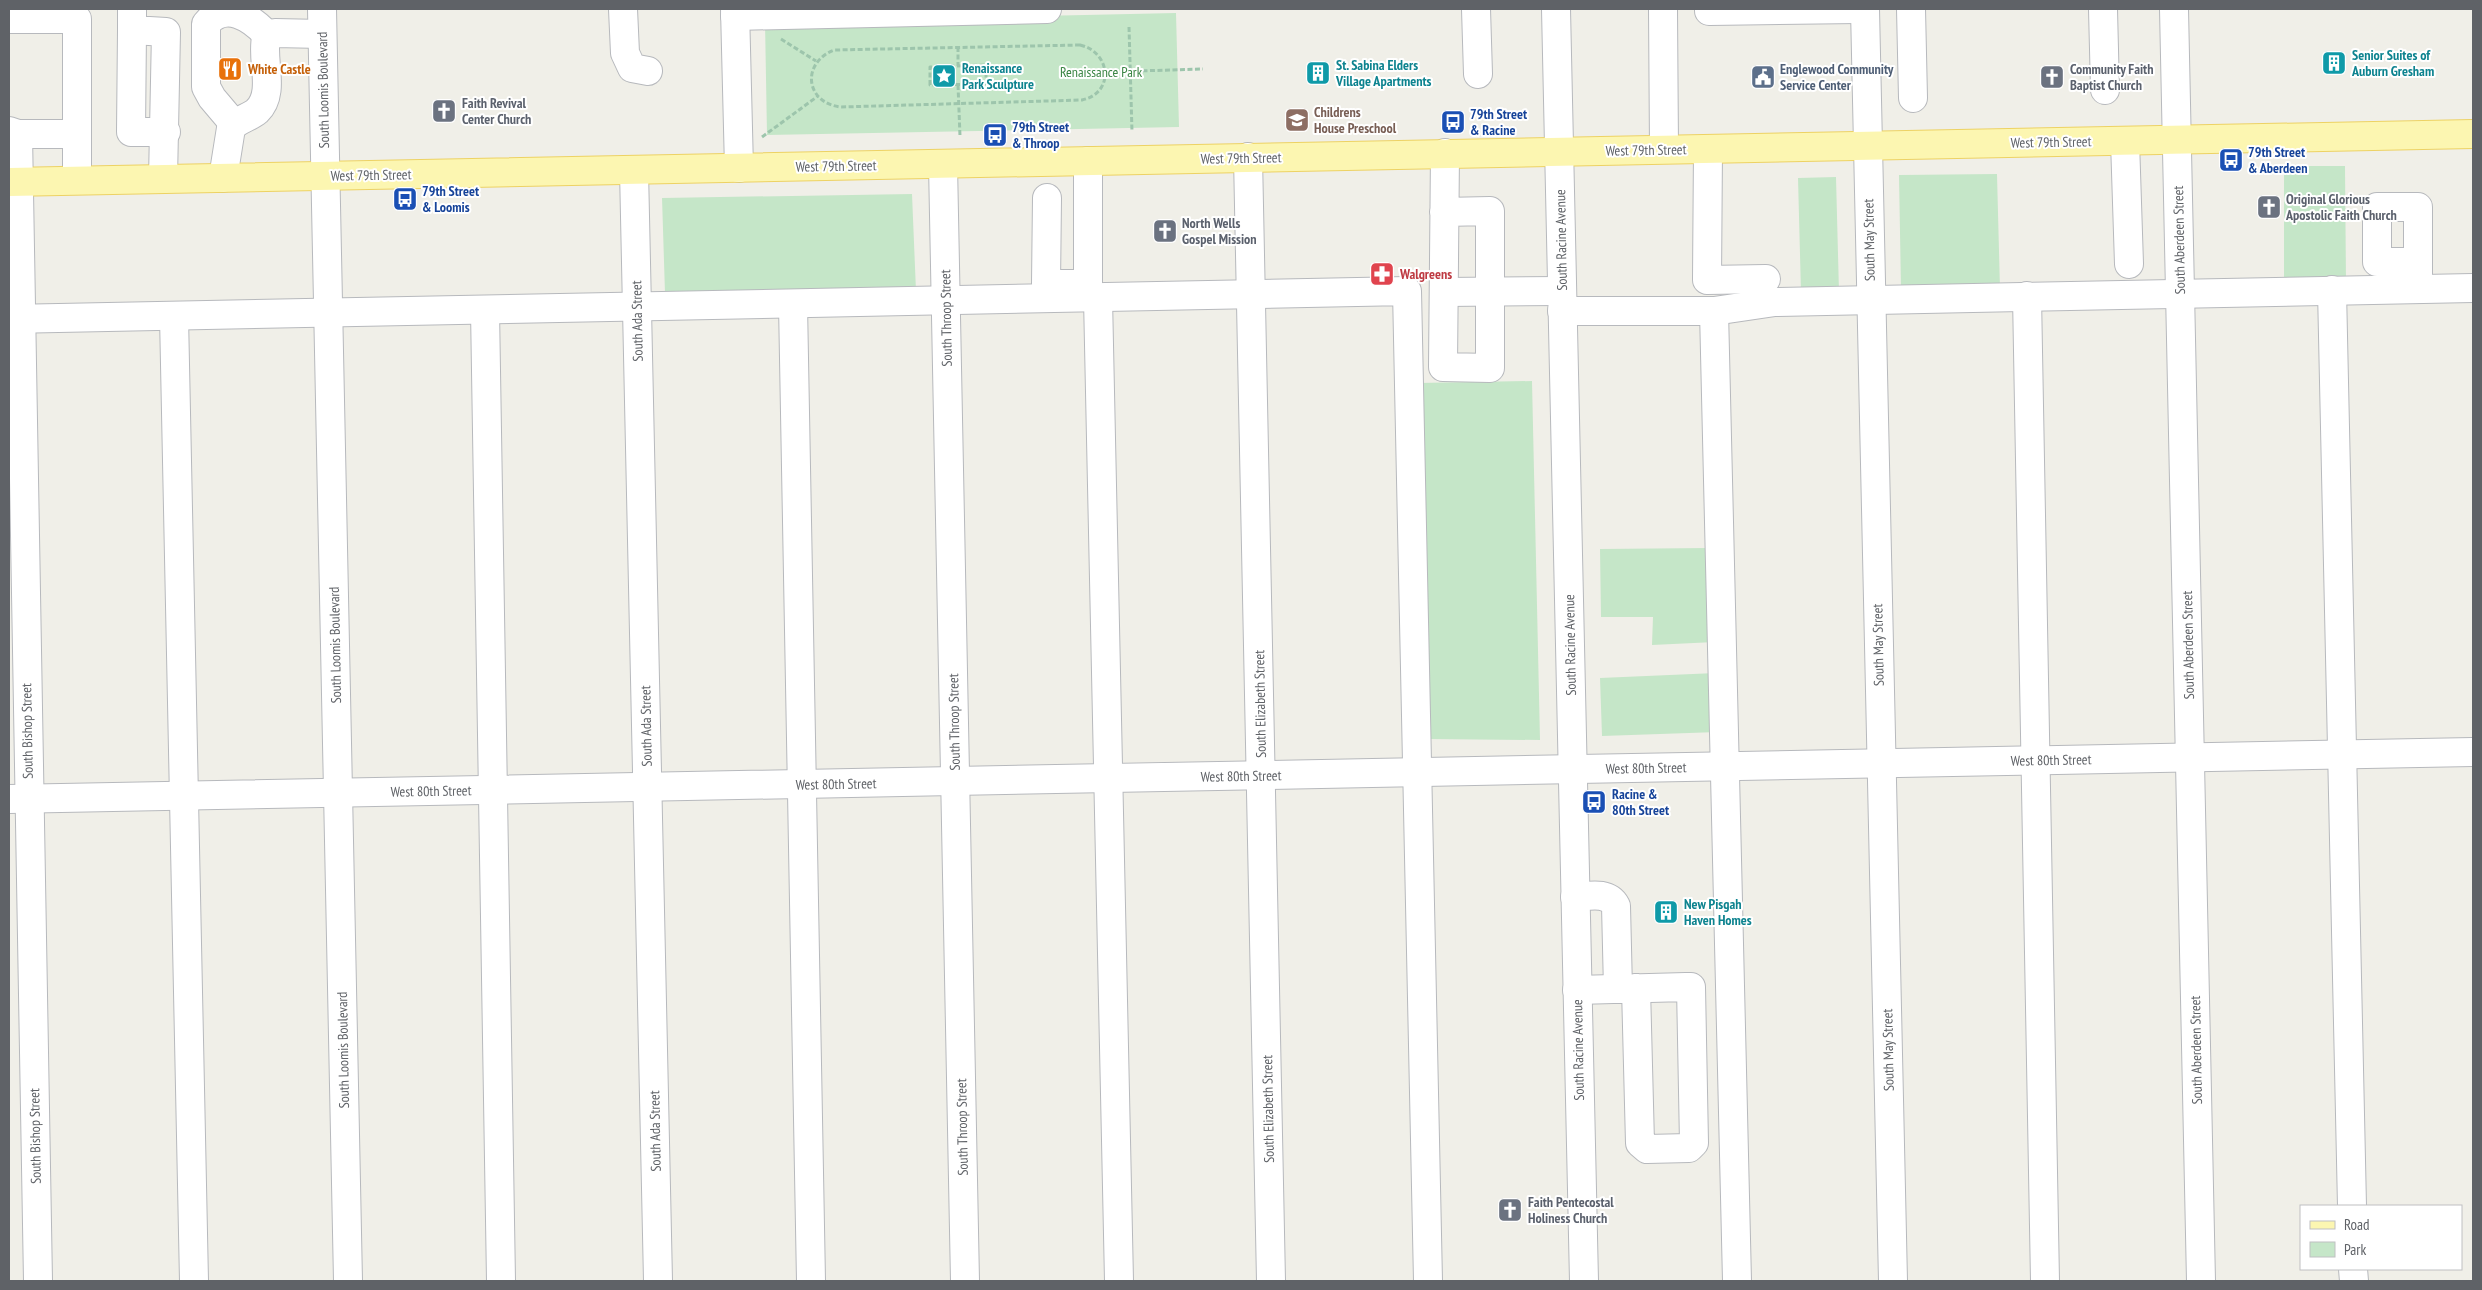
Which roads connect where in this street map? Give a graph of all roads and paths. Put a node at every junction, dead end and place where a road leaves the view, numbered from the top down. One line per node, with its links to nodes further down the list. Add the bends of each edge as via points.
1 (623, 9): 24 (street, via 625,53 632,68)
2 (1047, 9): 12 (street)
3 (1476, 9): 27 (street)
4 (1556, 9): 45 (street, South Racine Avenue)
5 (1663, 9): 43 (street)
6 (1709, 9): 7 (street)
7 (1858, 9)
8 (1865, 9): 42 (street, South May Street)
9 (1911, 9): 31 (street)
10 (2103, 9): 29 (street)
11 (2174, 9): 41 (street, South Aberdeen Street)
12 (942, 10): 13 (street)
13 (735, 12): 50 (street)
14 (9, 20): 36 (street, via 77,19)
15 (132, 20): 54 (street, via 130,132 166,132)
16 (322, 21): 18 (street); 52 (street, South Loomis Boulevard)
17 (1129, 27): 25 (path)
18 (268, 36): 33 (street, via 265,43 266,94 257,111); 33 (street, via 250,18 233,13 222,13 210,18 206,24 206,87)
19 (775, 36): 21 (path)
20 (958, 47): 21 (path, via 834,50); 22 (path); 26 (path, via 1080,45 1098,54)
21 (816, 61): 30 (path, via 812,74)
22 (958, 66): 28 (path, via 930,67 930,86); 28 (path, via 986,65 986,84)
23 (1204, 69): 25 (path)
24 (648, 71)
25 (1130, 71): 26 (path); 34 (path)
26 (1105, 72): 32 (path, via 1103,86 1089,98)
27 (1478, 74)
28 (958, 85): 32 (path)
29 (2105, 90)
30 (818, 96): 32 (path, via 828,104 841,106); 39 (path)
31 (1913, 98)
32 (959, 103): 38 (path)
33 (234, 124): 53 (street, via 228,132)
34 (1132, 132)
35 (13, 133): 36 (street); 56 (street, South Bishop Street)
36 (77, 134): 55 (street)
37 (2473, 134): 41 (main road, West 79th Street)
38 (960, 136)
39 (760, 138)
40 (2125, 140): 41 (main road, West 79th Street); 42 (main road, West 79th Street); 60 (street)
41 (2177, 140): 67 (street, South Aberdeen Street)
42 (1867, 146): 44 (main road, West 79th Street); 71 (street, South May Street)
43 (1664, 149): 44 (main road, West 79th Street); 45 (main road, West 79th Street)
44 (1708, 149): 61 (street, via 1707,280)
45 (1559, 151): 46 (main road, West 79th Street); 73 (street, South Racine Avenue)
46 (1444, 154): 47 (main road, West 79th Street); 58 (street)
47 (1248, 157): 48 (main road, West 79th Street); 68 (street, South Elizabeth Street)
48 (1088, 161): 49 (main road, West 79th Street); 57 (street, via 1088,284 1046,284)
49 (943, 164): 50 (main road, West 79th Street); 72 (street, South Throop Street)
50 (738, 168): 51 (main road, West 79th Street)
51 (634, 170): 52 (main road, West 79th Street); 75 (street, South Ada Street)
52 (325, 176): 53 (main road, West 79th Street); 78 (street, South Loomis Boulevard)
53 (223, 178): 54 (main road, West 79th Street)
54 (163, 179): 55 (main road, West 79th Street)
55 (77, 180): 56 (main road, West 79th Street)
56 (13, 181): 80 (street, South Bishop Street)
57 (1047, 198)
58 (1444, 212): 65 (street); 66 (street, via 1490,211)
59 (2418, 262): 63 (street)
60 (2129, 264)
61 (1766, 279)
62 (2473, 288): 63 (street)
63 (2418, 289): 64 (street)
64 (2332, 290): 67 (street); 82 (street)
65 (1444, 292): 66 (street); 66 (street, via 1443,367 1481,368 1490,368)
66 (1491, 293): 73 (street)
67 (2180, 293): 69 (street); 83 (street, South Aberdeen Street)
68 (1251, 294): 70 (street); 88 (street, via 1407,291); 89 (street, South Elizabeth Street)
69 (2027, 296): 71 (street); 84 (street)
70 (1098, 298): 72 (street); 90 (street)
71 (1870, 300): 77 (street, via 1775,302); 85 (street, South May Street)
72 (945, 301): 74 (street); 91 (street, South Throop Street)
73 (1562, 301): 77 (street); 87 (street, South Racine Avenue)
74 (793, 304): 75 (street); 92 (street)
75 (637, 307): 76 (street); 93 (street, South Ada Street)
76 (484, 310): 78 (street); 94 (street)
77 (1714, 311): 86 (street)
78 (328, 313): 79 (street); 95 (street, South Loomis Boulevard)
79 (174, 316): 80 (street); 96 (street)
80 (14, 319): 97 (street, South Bishop Street)
81 (2473, 752): 82 (street, West 80th Street)
82 (2343, 755): 83 (street, West 80th Street); 101 (street)
83 (2190, 758): 84 (street, West 80th Street); 116 (street, South Aberdeen Street)
84 (2035, 761): 85 (street, West 80th Street); 115 (street)
85 (1881, 764): 86 (street, West 80th Street); 114 (street, South May Street)
86 (1726, 766): 87 (street, West 80th Street); 113 (street)
87 (1572, 770): 88 (street, West 80th Street); 98 (street, South Racine Avenue)
88 (1418, 773): 89 (street, West 80th Street); 111 (street)
89 (1261, 775): 90 (street, West 80th Street); 110 (street, South Elizabeth Street)
90 (1108, 778): 91 (street, West 80th Street); 109 (street)
91 (955, 782): 92 (street, West 80th Street); 108 (street, South Throop Street)
92 (801, 784): 93 (street, West 80th Street); 107 (street)
93 (647, 787): 94 (street, West 80th Street); 106 (street, South Ada Street)
94 (492, 790): 95 (street, West 80th Street); 105 (street)
95 (338, 793): 96 (street, West 80th Street); 104 (street, South Loomis Boulevard)
96 (183, 796): 97 (street, West 80th Street); 103 (street)
97 (18, 799): 102 (street, South Bishop Street)
98 (1575, 897): 99 (street, via 1603,896 1612,899 1616,906); 100 (street, South Racine Avenue)
99 (1627, 989): 99 (street, via 1690,987 1693,991 1694,1143 1689,1148 1647,1149 1640,1143); 100 (street)
100 (1577, 990): 112 (street, South Racine Avenue)
101 (2352, 1205)
102 (38, 1281)
103 (194, 1281)
104 (348, 1281)
105 (500, 1281)
106 (658, 1281)
107 (811, 1281)
108 (965, 1281)
109 (1118, 1281)
110 (1272, 1281)
111 (1428, 1281)
112 (1584, 1281)
113 (1737, 1281)
114 (1894, 1281)
115 (2046, 1281)
116 (2201, 1281)

